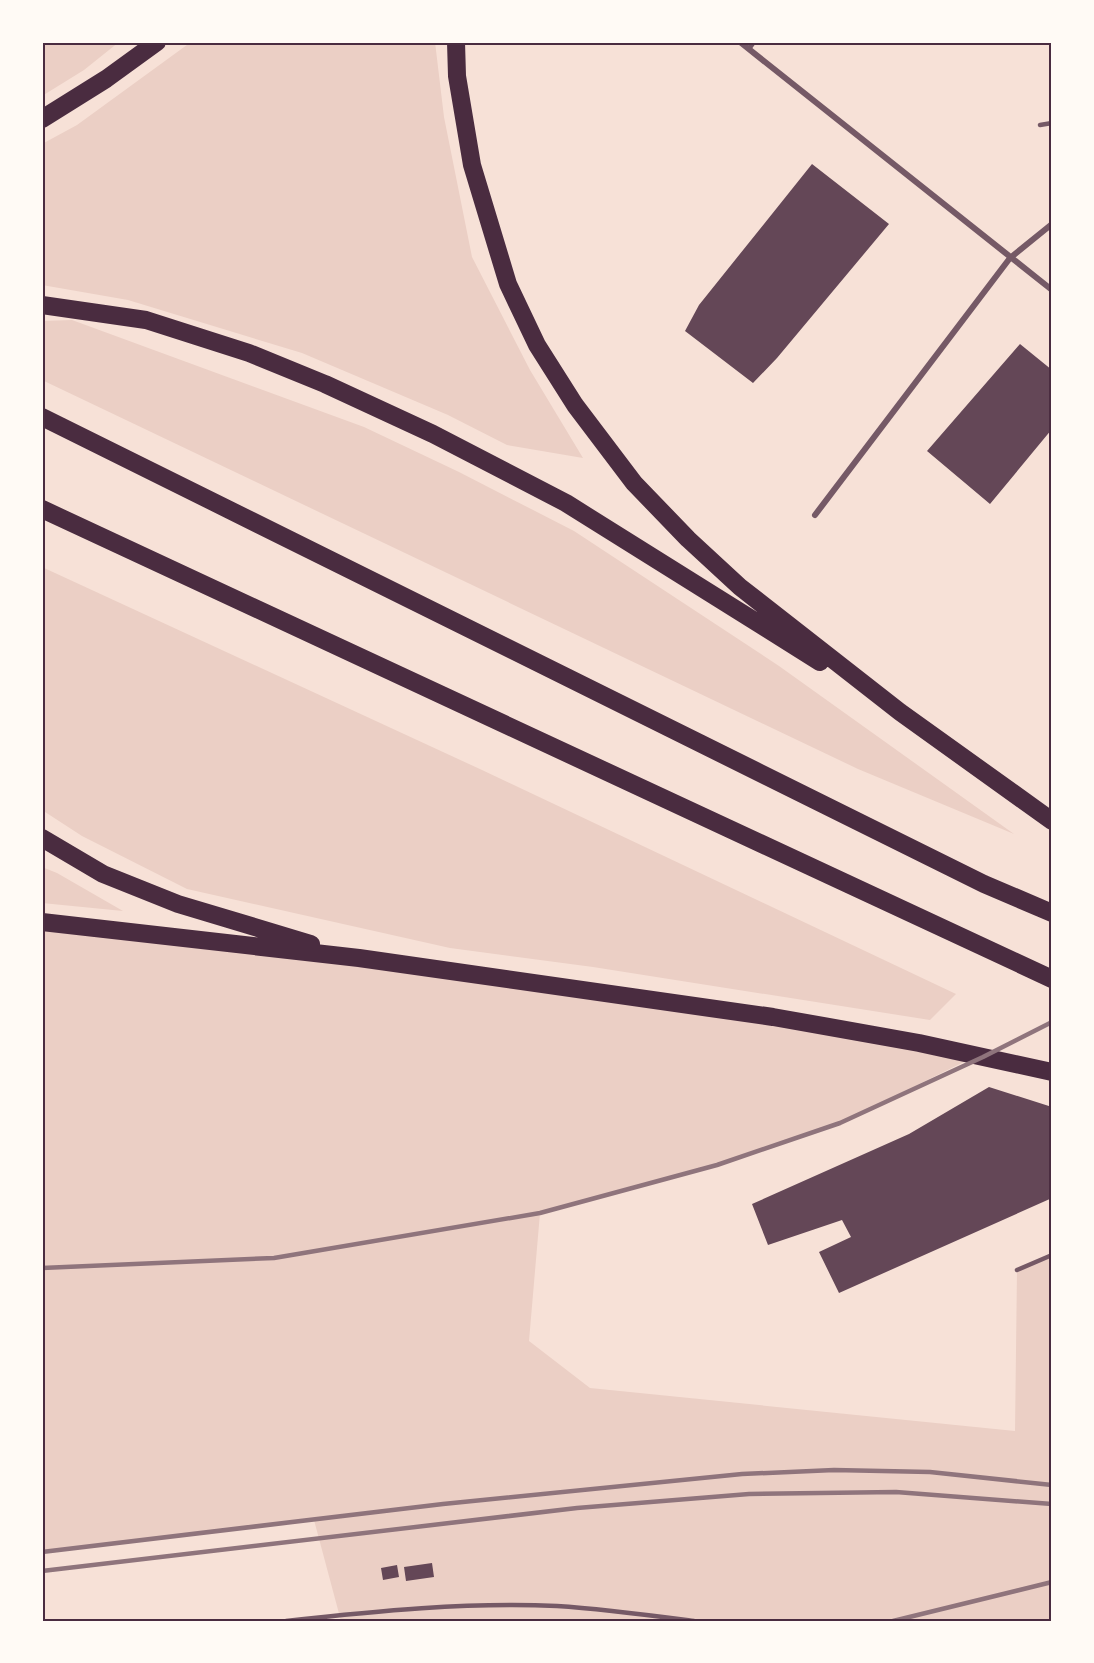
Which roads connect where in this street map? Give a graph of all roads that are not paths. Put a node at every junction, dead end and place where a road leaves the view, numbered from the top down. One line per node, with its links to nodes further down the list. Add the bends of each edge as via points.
1 (157, 42): 6 (highway)
2 (456, 42): 16 (highway, via 457,76 472,165 508,285 537,345 575,405 634,483 688,539 741,587)
3 (740, 42): 5 (street)
4 (754, 42): 5 (lane)
5 (749, 49): 10 (street)
6 (42, 119)
7 (1052, 123): 8 (lane)
8 (1040, 125)
9 (1052, 224): 10 (street)
10 (1010, 258): 11 (street); 15 (street)
11 (1052, 290)
12 (42, 305): 16 (highway, via 146,320 249,353 433,434 566,503)
13 (42, 417): 19 (highway, via 984,884)
14 (42, 509): 22 (highway)
15 (815, 515)
16 (900, 712): 17 (highway)
17 (1052, 821)
18 (42, 838): 21 (highway, via 103,874 178,904)
19 (1052, 913)
20 (42, 922): 21 (highway)
21 (359, 958): 23 (highway, via 773,1017)
22 (1052, 979)
23 (1052, 1072)
24 (1052, 1255): 25 (lane)
25 (1017, 1270)
26 (286, 1621): 27 (lane, via 500,1605 609,1610)
27 (694, 1621)

